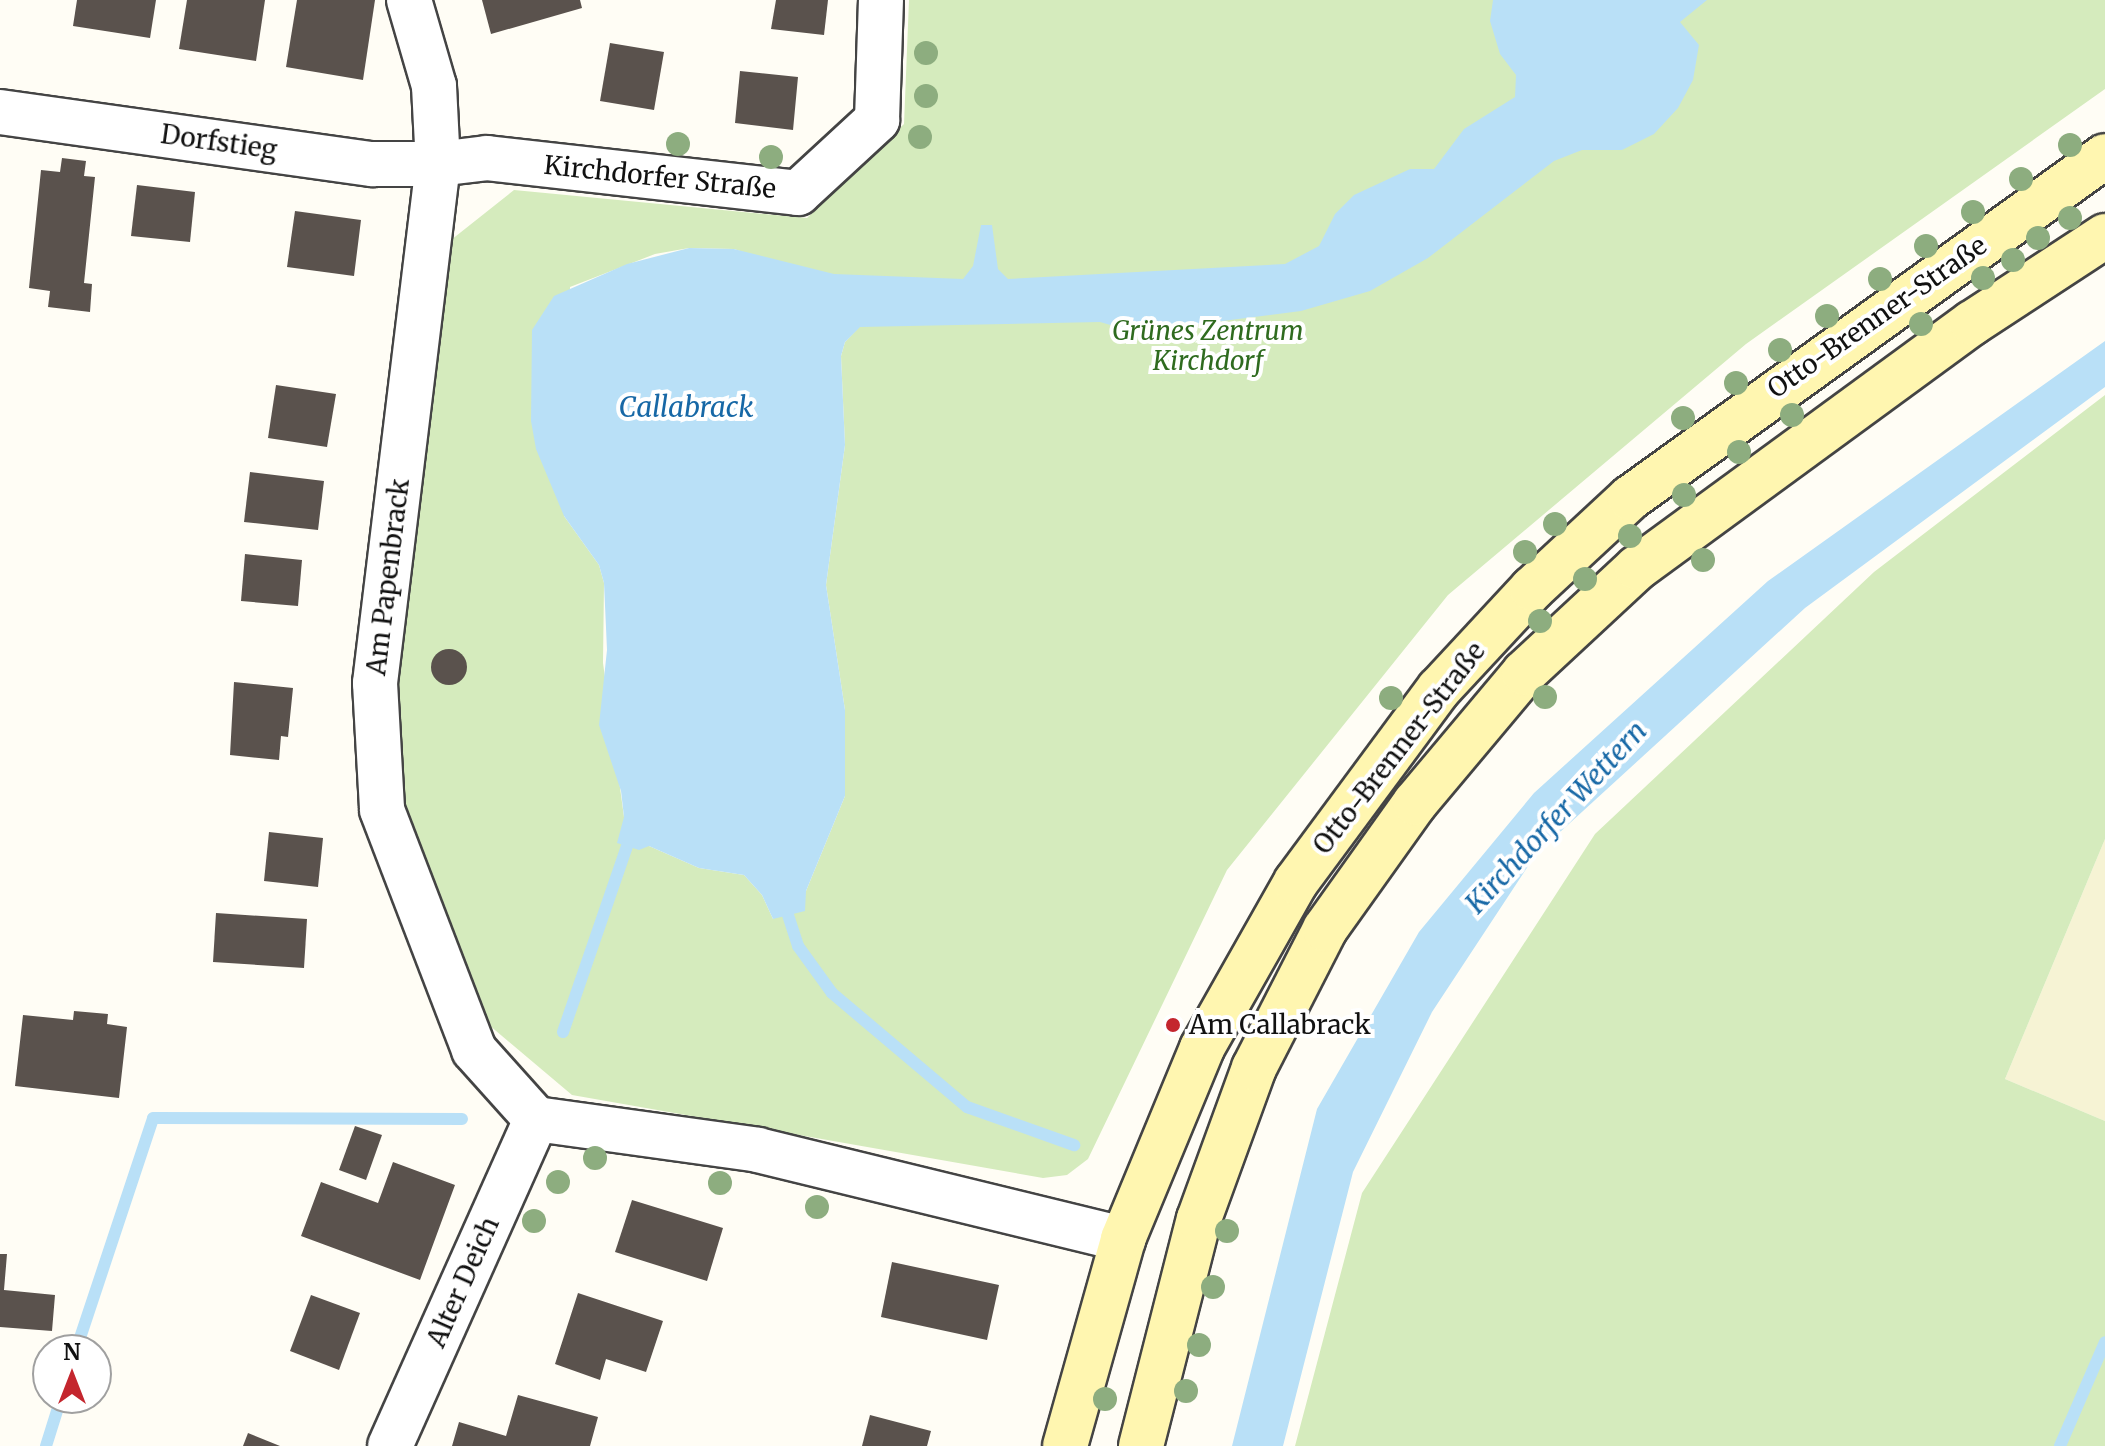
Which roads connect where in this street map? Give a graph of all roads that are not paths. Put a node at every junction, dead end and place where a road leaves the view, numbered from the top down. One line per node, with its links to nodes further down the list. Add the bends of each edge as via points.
1 (409, 0): 5 (street, Am Papenbrack, via 434,86)
2 (881, 0): 5 (street, Kirchdorfer Straße, via 877,120 798,193 487,158)
3 (0, 112): 5 (street, Dorfstieg, via 372,164)
4 (2105, 156): 8 (main road, Otto-Brenner-Straße, via 1699,443 1610,516 1481,642 1391,751 1267,927 1187,1079)
5 (438, 164): 7 (street, Am Papenbrack, via 375,683 382,810 474,1050)
6 (2105, 236): 9 (main road, Otto-Brenner-Straße, via 1972,323 1700,519 1637,568 1524,673 1415,803 1318,940 1254,1068 1216,1162)
7 (536, 1119): 8 (street, via 758,1150); 10 (street, Alter Deich)
8 (1123, 1239): 9 (main road); 11 (main road, Otto-Brenner-Straße)
9 (1188, 1257): 12 (main road, Otto-Brenner-Straße)
10 (390, 1446)
11 (1065, 1446)
12 (1141, 1446)

